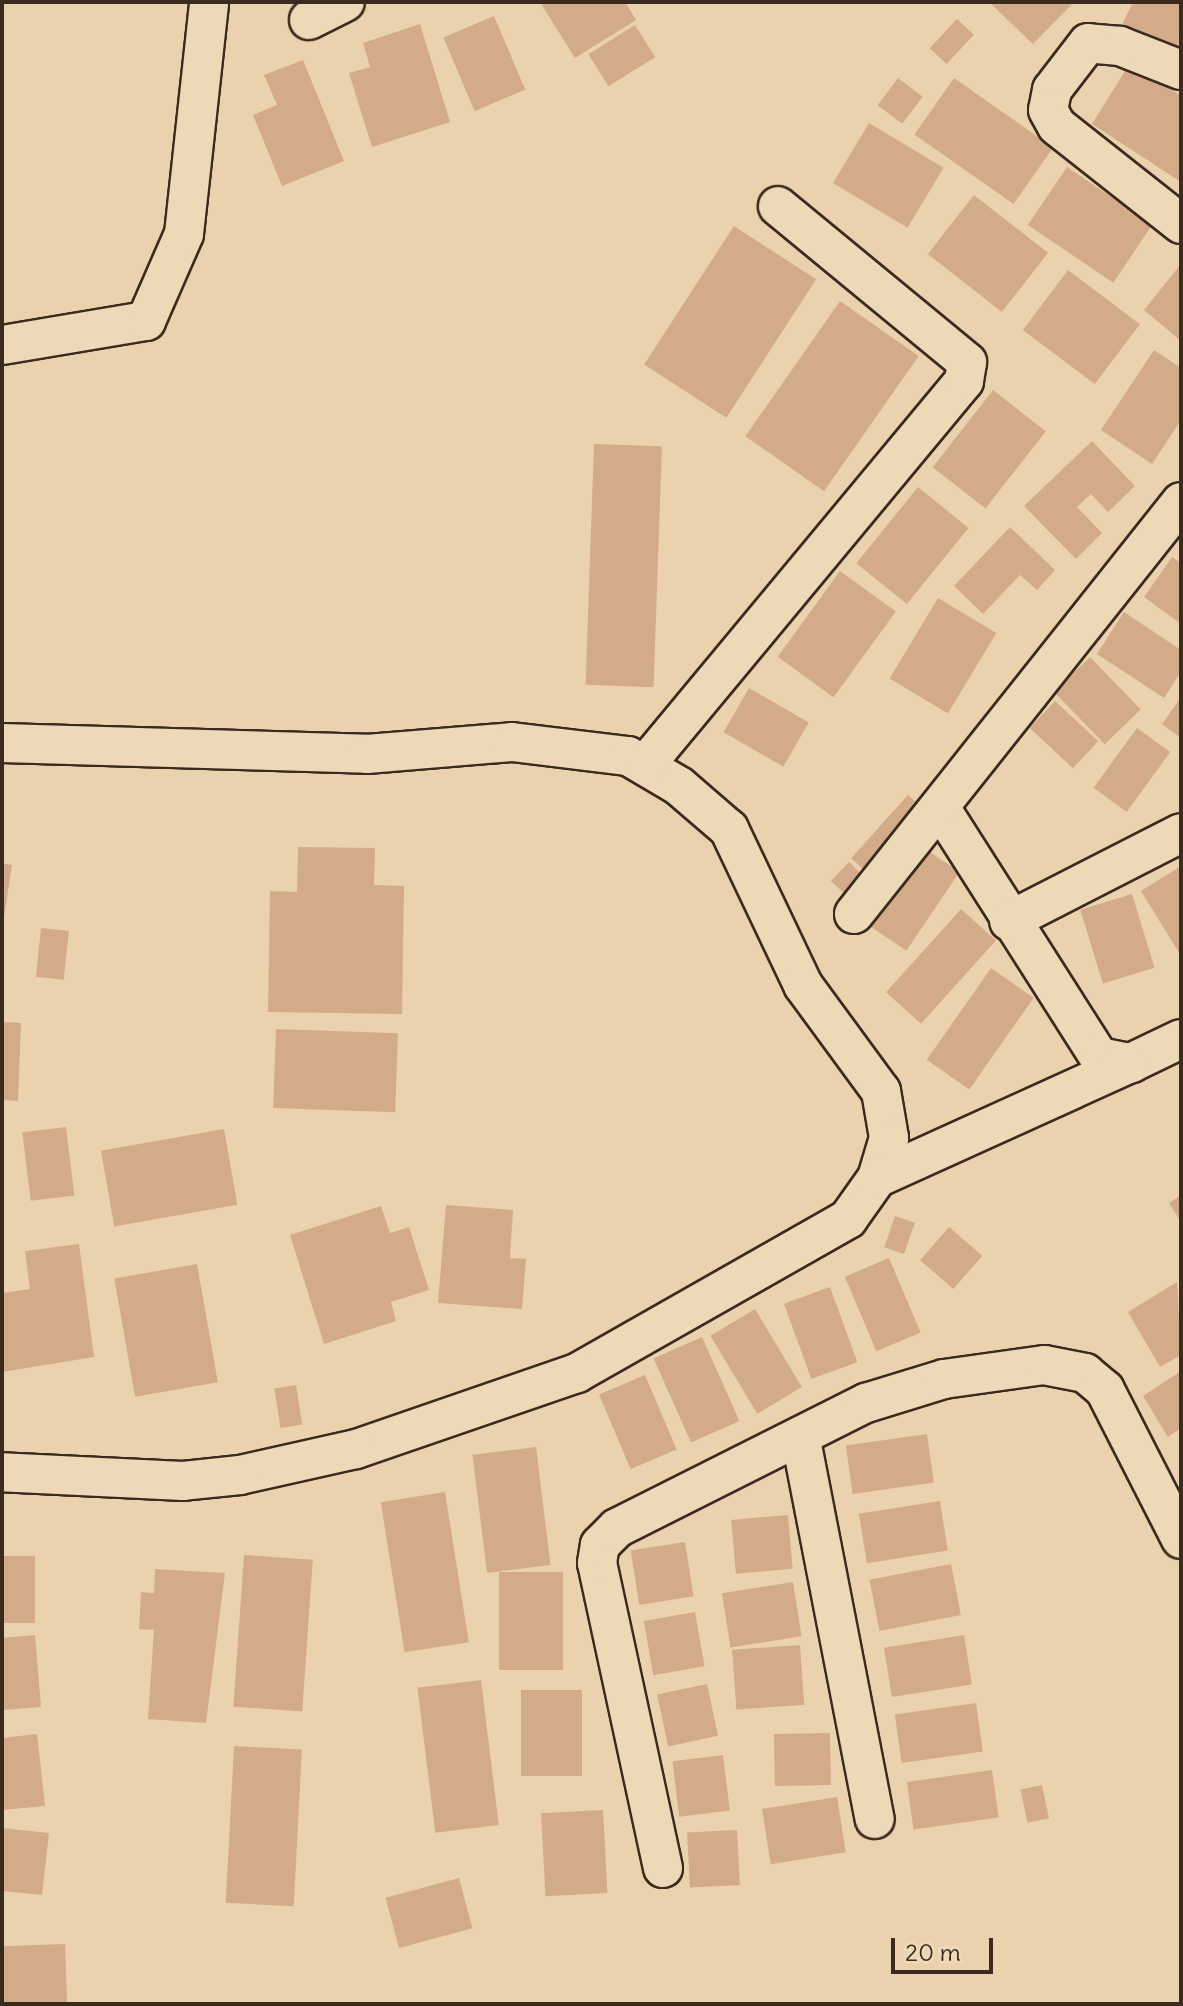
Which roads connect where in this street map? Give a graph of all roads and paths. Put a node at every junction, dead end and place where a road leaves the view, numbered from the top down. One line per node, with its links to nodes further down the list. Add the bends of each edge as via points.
1 (209, 2): 7 (street, via 184,234 146,321)
2 (345, 2): 3 (street)
3 (309, 20)
4 (1181, 70): 6 (street, via 1120,46 1088,43 1052,90 1048,110 1057,126)
5 (778, 206): 10 (street, via 967,362 964,381)
6 (1181, 224)
7 (2, 345)
8 (1181, 502): 11 (street)
9 (2, 743): 10 (street, via 367,754 512,742 595,750)
10 (646, 764): 17 (street, via 729,829 803,985 881,1091 889,1138)
11 (941, 809): 13 (street); 14 (street)
12 (1181, 833): 14 (street)
13 (854, 914)
14 (1009, 921): 16 (street, via 1080,1036 1099,1057)
15 (1181, 1039): 16 (street)
16 (1131, 1063): 17 (street)
17 (877, 1178): 19 (street, via 848,1219 807,1248 577,1373 356,1449 183,1481)
18 (801, 1440): 20 (street, via 866,1403 944,1379 1044,1365 1085,1373 1105,1390); 21 (street); 22 (street, via 617,1528 600,1545 597,1563)
19 (2, 1472)
20 (1181, 1539)
21 (875, 1819)
22 (663, 1868)

